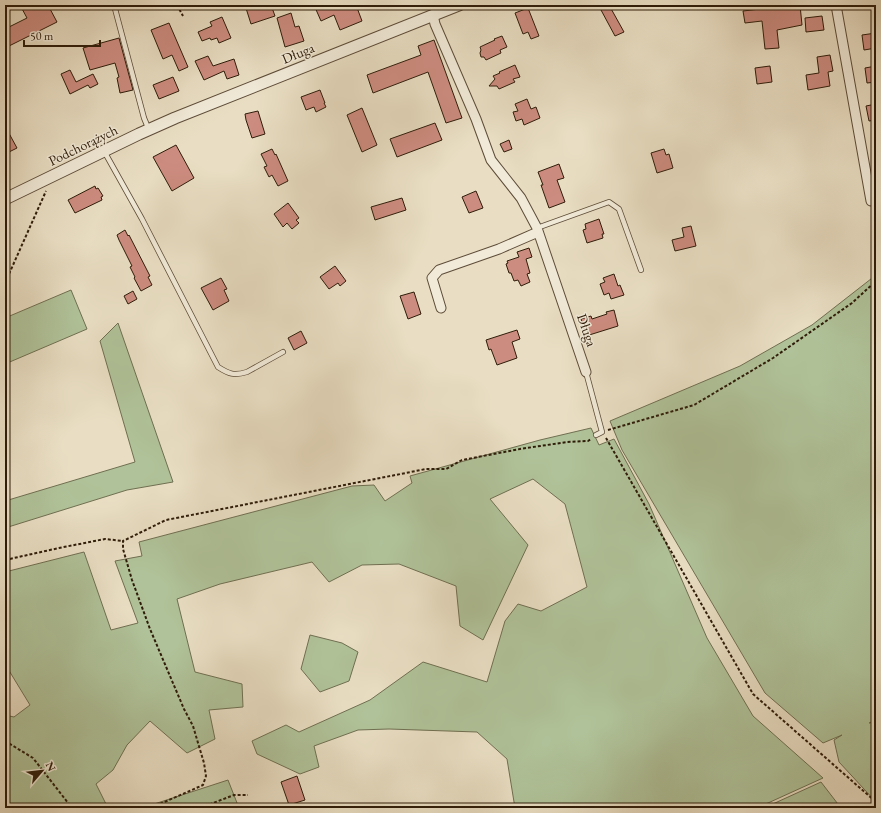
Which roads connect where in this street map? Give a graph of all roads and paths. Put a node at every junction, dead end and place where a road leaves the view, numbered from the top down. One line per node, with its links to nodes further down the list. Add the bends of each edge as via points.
1 (114, 5): 8 (lane)
2 (177, 5): 6 (path)
3 (459, 5): 5 (street, Długa)
4 (836, 5): 12 (street)
5 (432, 15): 7 (street, Długa); 13 (street, Długa, via 492,160 521,198)
6 (182, 16)
7 (175, 118): 8 (street, Podchorążych)
8 (149, 130): 9 (street, Podchorążych)
9 (104, 151): 10 (street, Podchorążych); 18 (lane, via 142,218 218,367 233,375 242,374)
10 (52, 177): 11 (street, Podchorążych); 16 (path)
11 (5, 199)
12 (871, 201)
13 (538, 230): 14 (lane, via 609,202 619,209); 17 (street, via 499,249 439,270 432,278); 19 (street, Długa)
14 (641, 270)
15 (876, 281): 20 (path, via 852,303 774,358 694,405)
16 (5, 283)
17 (441, 308)
18 (283, 352)
19 (586, 372): 20 (lane, Długa)
20 (602, 432): 21 (lane); 27 (path, via 754,694)
21 (596, 435): 22 (path, via 588,441 520,449 462,460 446,469 426,469 166,520)
22 (123, 541): 23 (path, via 105,539); 30 (path, via 132,580 150,629 193,726 206,776 203,785)
23 (5, 560)
24 (5, 741): 29 (path, via 33,758)
25 (248, 795): 31 (path, via 234,795)
26 (5, 799): 28 (path)
27 (876, 802)
28 (9, 808)
29 (72, 808)
30 (151, 808)
31 (200, 808)

